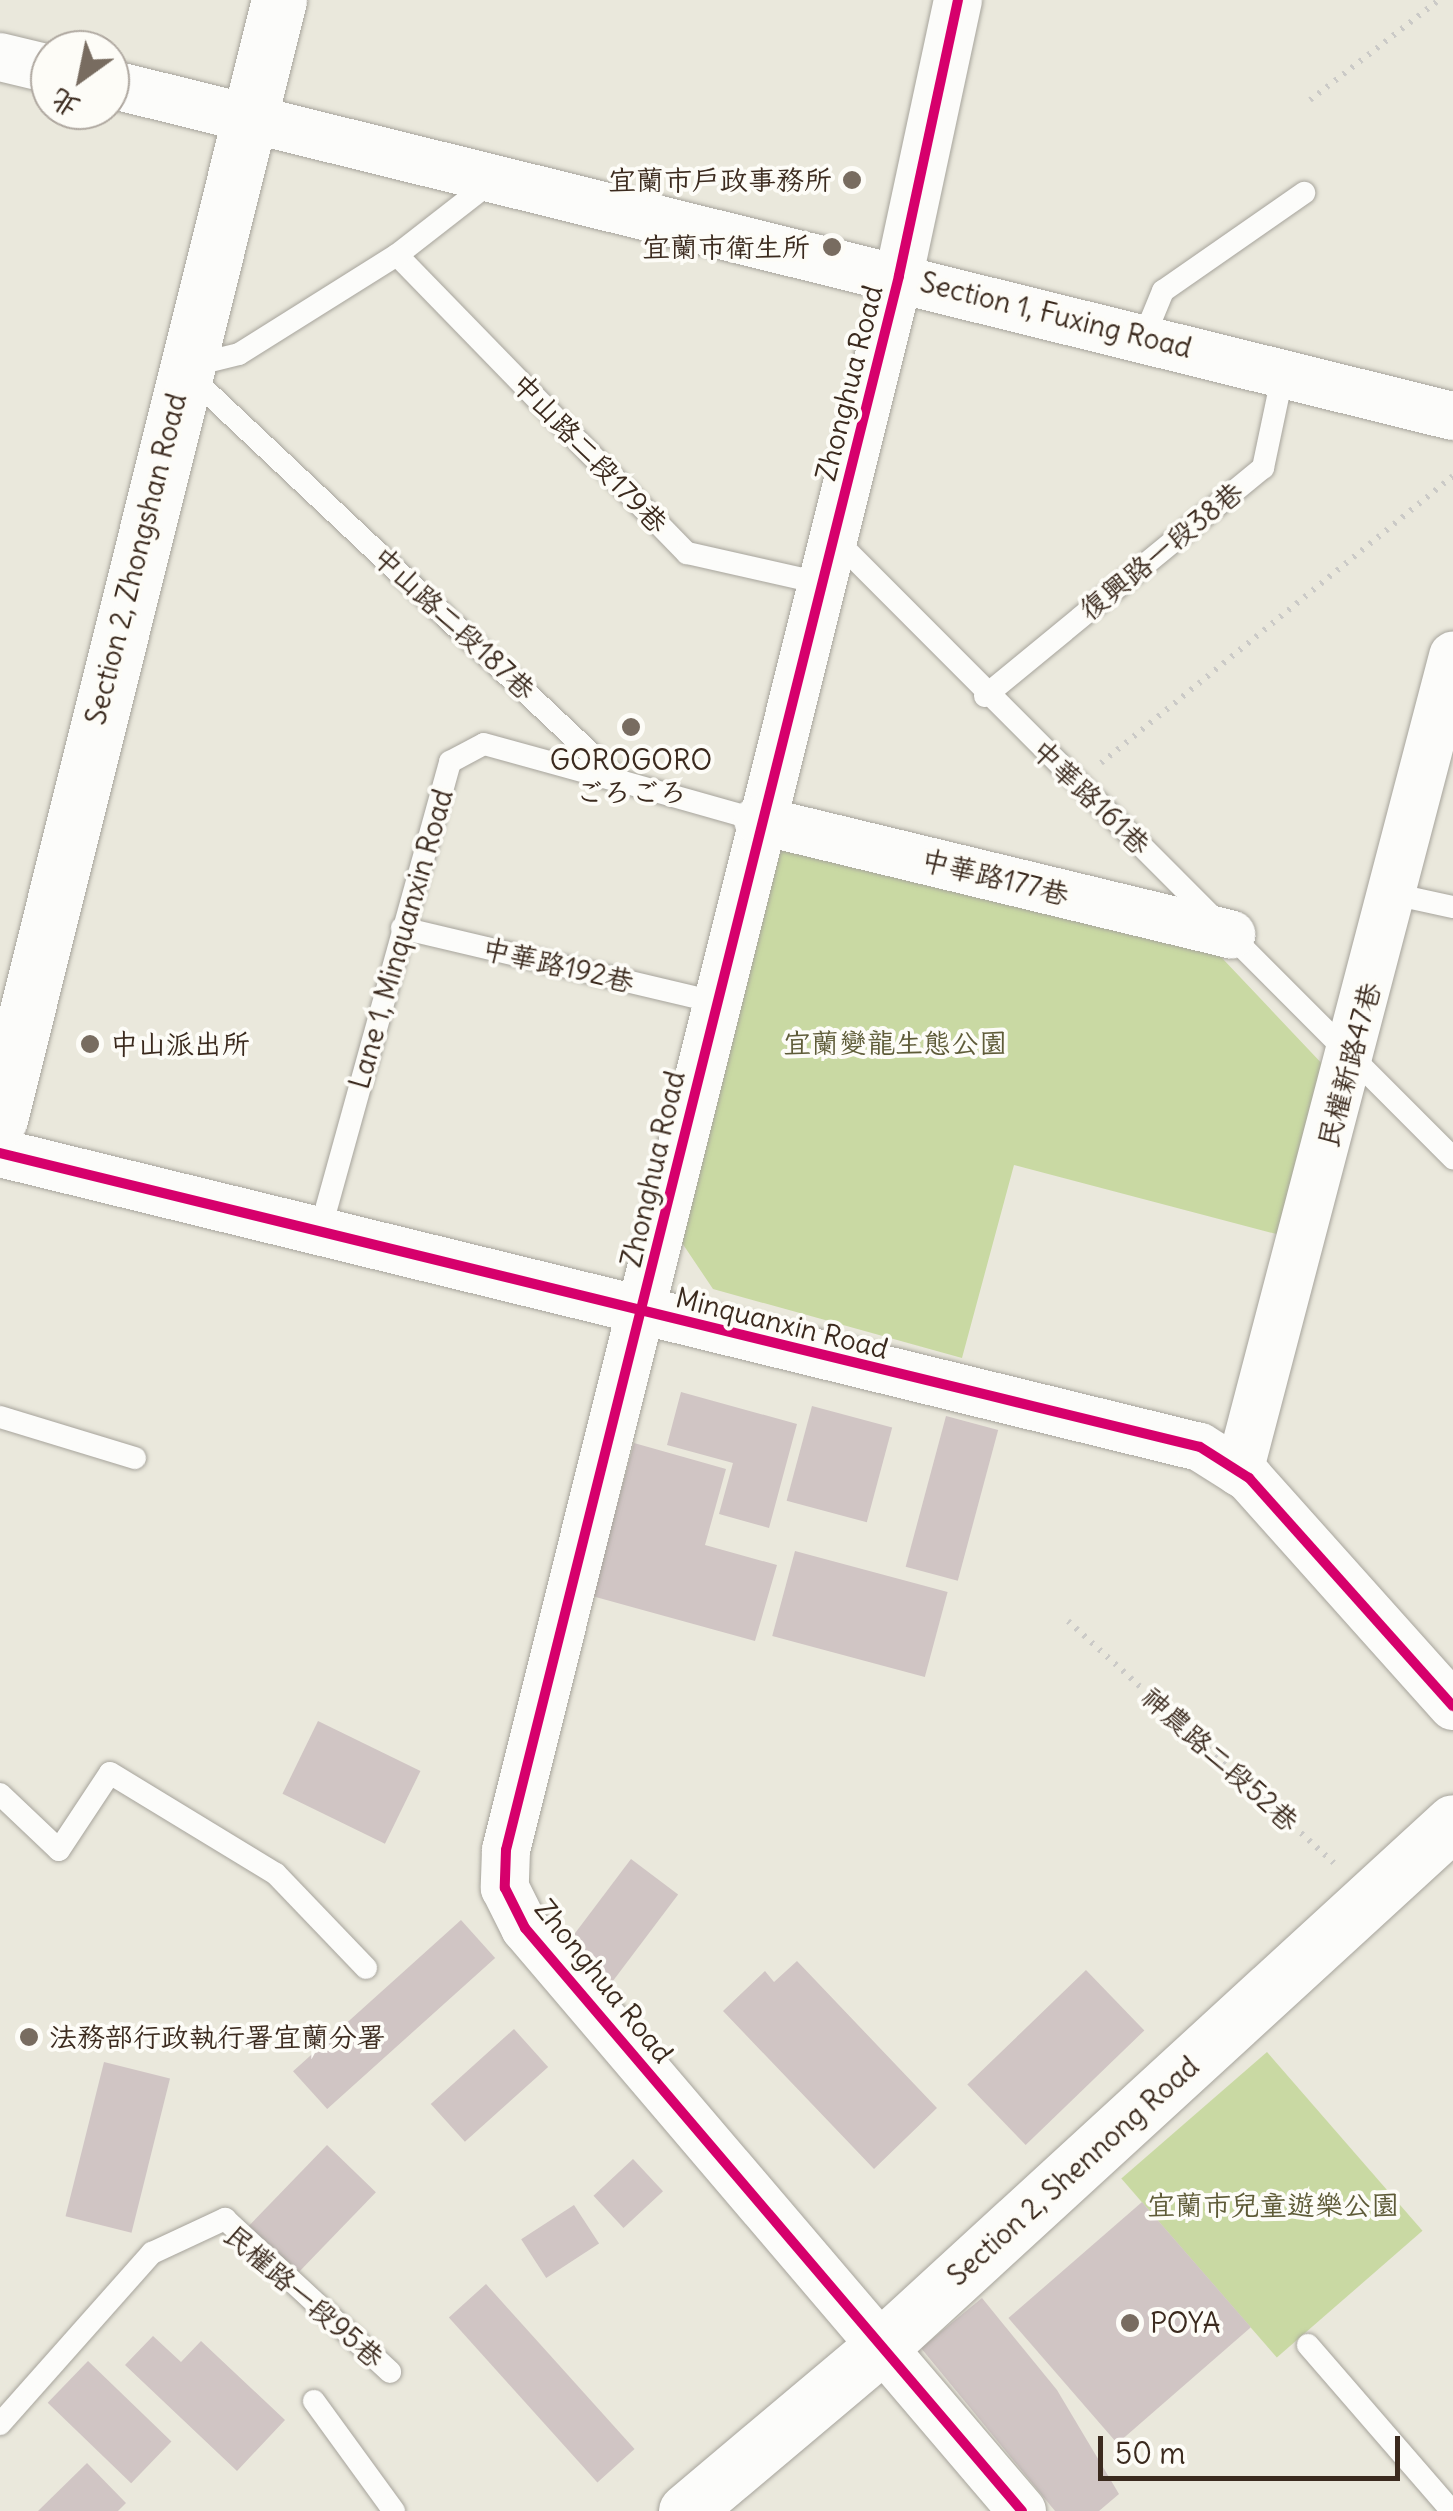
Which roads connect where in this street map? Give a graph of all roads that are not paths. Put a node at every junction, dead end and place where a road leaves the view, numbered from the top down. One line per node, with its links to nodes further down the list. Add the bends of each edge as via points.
1 (279, 0): 6 (street, Section 2, Zhongshan Road)
2 (958, 0): 10 (street, Zhonghua Road)
3 (0, 57): 4 (street)
4 (30, 64)
5 (130, 89): 6 (street, Section 1, Fuxing Road)
6 (250, 118): 7 (street, Section 1, Fuxing Road); 12 (street, Section 2, Zhongshan Road)
7 (494, 180): 9 (lane); 10 (street, Section 1, Fuxing Road)
8 (1304, 193): 11 (lane, via 1163,291)
9 (397, 255): 12 (lane, via 240,354); 16 (lane, 中山路二段179巷, via 687,552)
10 (900, 276): 11 (street, Section 1, Fuxing Road); 15 (street, Zhonghua Road)
11 (1144, 338): 13 (street, Section 1, Fuxing Road)
12 (182, 368): 19 (lane, 中山路二段187巷); 27 (street, Section 2, Zhongshan Road)
13 (1284, 373): 14 (street, Section 1, Fuxing Road); 18 (lane, 復興路一段38巷, via 1262,468)
14 (1453, 416)
15 (833, 537): 16 (street, Zhonghua Road); 18 (lane, 中華路161巷)
16 (820, 583): 20 (street, Zhonghua Road)
17 (1452, 661): 21 (street, 民權新路47巷)
18 (984, 696): 24 (lane, 中華路161巷)
19 (620, 781): 20 (lane, 中山路二段187巷); 23 (lane, Lane 1, Minquanxin Road, via 484,744 450,762)
20 (758, 820): 24 (street, 中華路177巷); 25 (street, Zhonghua Road)
21 (1393, 894): 22 (lane); 26 (street, 民權新路47巷)
22 (1453, 908)
23 (402, 928): 25 (lane, 中華路192巷); 30 (lane, Lane 1, Minquanxin Road)
24 (1231, 934): 26 (lane, 中華路161巷)
25 (714, 1002): 31 (street, Zhonghua Road)
26 (1353, 1052): 29 (lane, 中華路161巷); 34 (street, 民權新路47巷)
27 (0, 1119)
28 (0, 1152): 30 (street, Minquanxin Road)
29 (1453, 1158)
30 (320, 1231): 31 (street, Minquanxin Road)
31 (642, 1312): 34 (street, Minquanxin Road, via 1200,1447); 39 (street, Zhonghua Road, via 506,1850 505,1888 525,1928)
32 (0, 1417): 33 (lane)
33 (135, 1458)
34 (1239, 1472): 35 (street, Minquanxin Road)
35 (1453, 1706)
36 (0, 1794): 38 (lane, via 60,1850 110,1772 276,1874)
37 (1453, 1822): 39 (street, Section 2, Shennong Road)
38 (366, 1968)
39 (884, 2344): 45 (street, Section 2, Shennong Road); 46 (street, Zhonghua Road)
40 (1308, 2345): 47 (lane)
41 (390, 2372): 43 (lane, 民權路一段95巷, via 225,2219 152,2254)
42 (314, 2401): 44 (lane)
43 (0, 2424)
44 (394, 2511)
45 (686, 2511)
46 (1022, 2511)
47 (1452, 2511)

